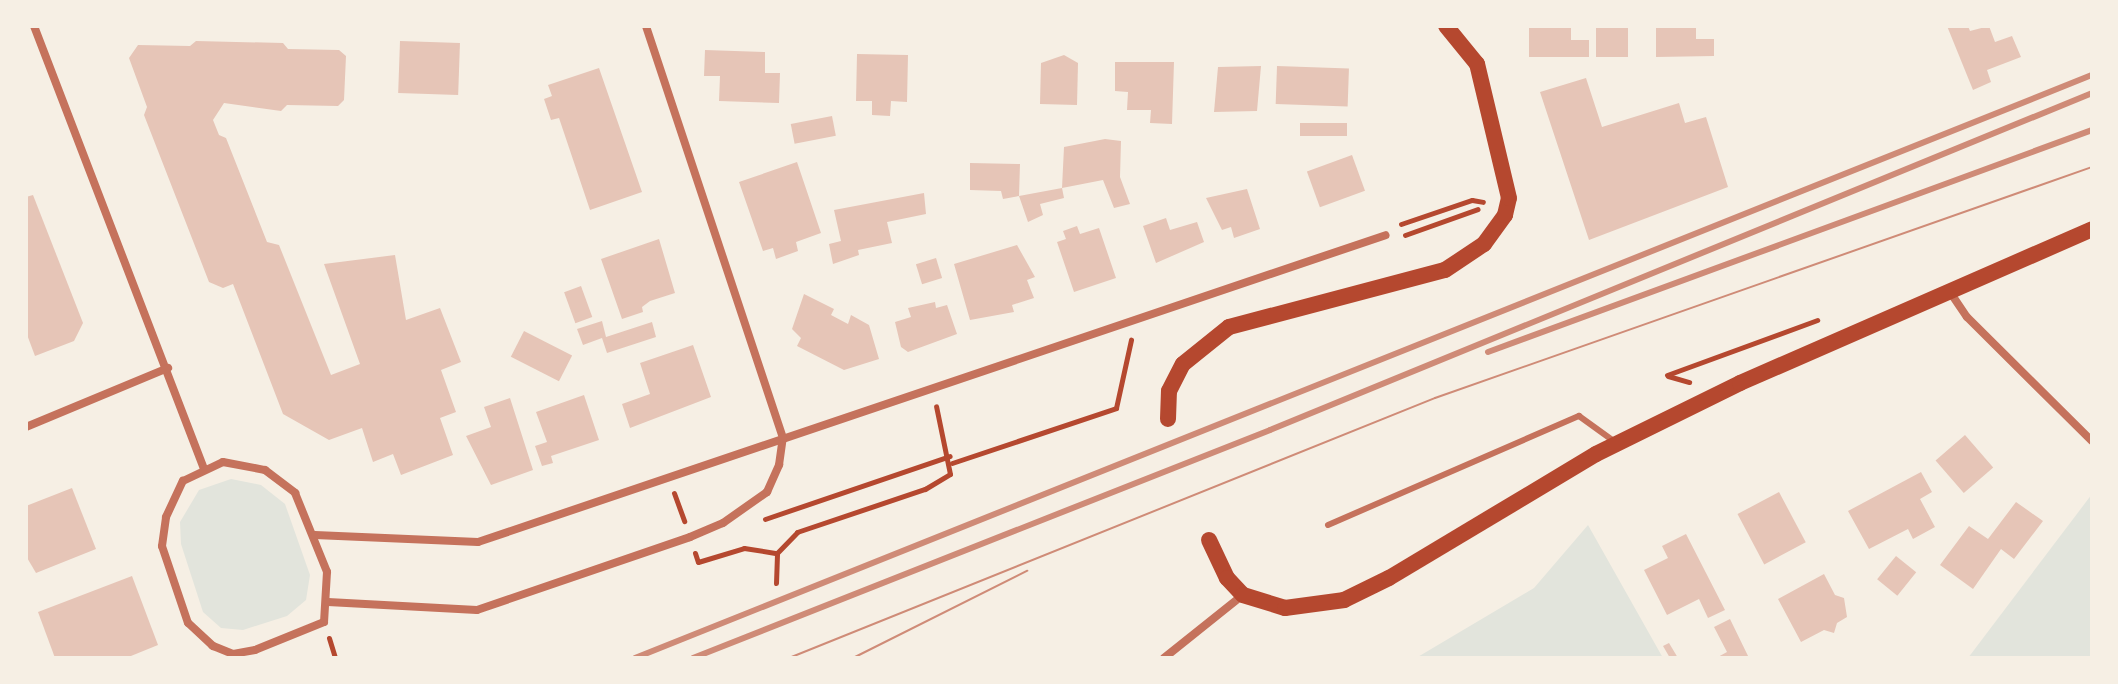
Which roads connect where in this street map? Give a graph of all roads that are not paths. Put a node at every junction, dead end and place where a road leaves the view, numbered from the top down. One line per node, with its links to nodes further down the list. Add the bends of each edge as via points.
1 (34, 26): 7 (street)
2 (646, 26): 10 (street)
3 (1446, 26): 8 (main road, via 1477,64 1509,198 1505,215 1484,244 1445,270 1229,327 1183,364 1169,391)
4 (2092, 229): 6 (main road)
5 (1386, 235): 10 (street)
6 (1950, 292): 11 (street, via 1967,317); 12 (main road, via 1740,383)
7 (168, 368): 9 (street); 13 (street)
8 (1168, 419)
9 (26, 427)
10 (783, 438): 15 (street, via 478,542); 18 (street, via 767,492 723,523 690,537 477,610)
11 (2092, 441)
12 (1618, 444): 14 (lane, via 1579,416); 17 (main road, via 1344,600 1285,608)
13 (204, 468): 15 (street, via 223,462 265,470 295,493); 19 (street, via 183,481 166,517 162,546 188,623)
14 (1328, 525)
15 (315, 535): 18 (street, via 327,572)
16 (1209, 540): 17 (main road, via 1227,578)
17 (1243, 595): 21 (street)
18 (328, 602): 19 (street, via 324,622 314,628 233,654)
19 (213, 646): 20 (street)
20 (209, 658)
21 (1164, 658)

